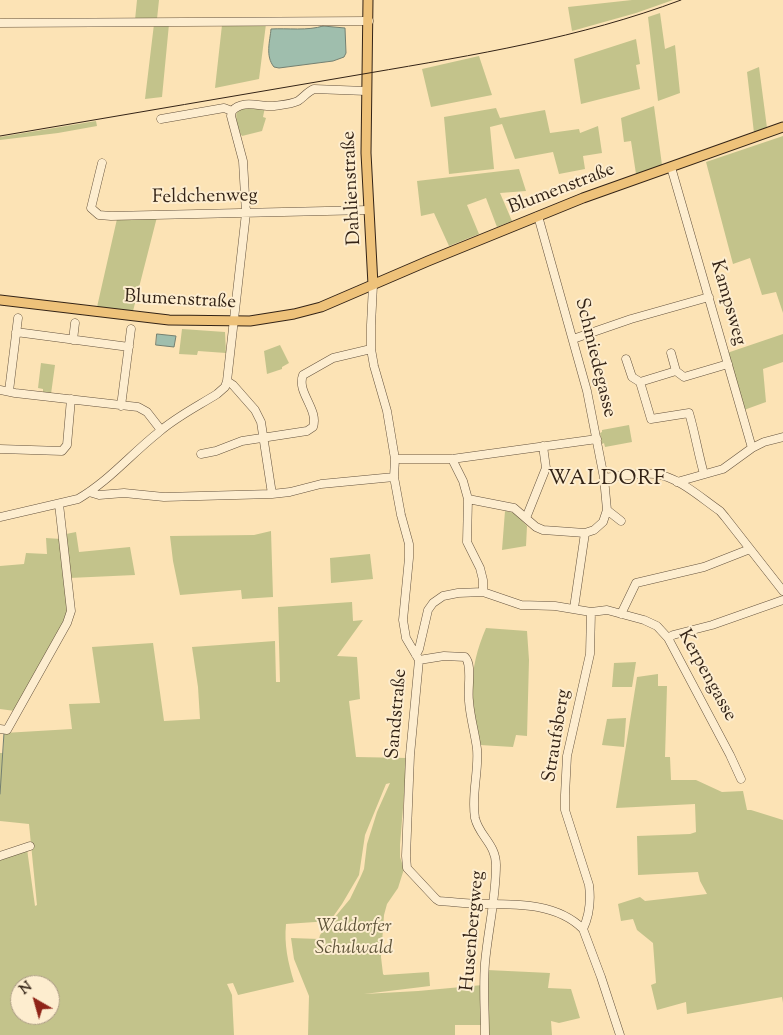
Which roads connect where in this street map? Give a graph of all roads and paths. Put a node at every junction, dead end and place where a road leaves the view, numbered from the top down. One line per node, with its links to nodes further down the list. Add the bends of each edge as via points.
1 (368, 0): 2 (main road, Dahlienstraße)
2 (368, 21): 3 (street); 4 (main road, Dahlienstraße)
3 (0, 23)
4 (366, 91): 5 (street, via 314,90 297,102 275,106 247,104); 10 (main road, Dahlienstraße)
5 (232, 111): 6 (street, via 224,108); 11 (street, via 243,161)
6 (161, 119)
7 (783, 127): 9 (main road, Blumenstraße)
8 (102, 163): 11 (street, Feldchenweg, via 91,208 99,215)
9 (671, 167): 12 (main road, Blumenstraße); 17 (street, Kampsweg)
10 (369, 210): 11 (street, Feldchenweg); 13 (main road, Dahlienstraße)
11 (246, 213): 21 (street)
12 (538, 216): 14 (main road, Blumenstraße); 25 (street, Schmiedegasse)
13 (373, 264): 14 (main road, via 385,274); 15 (main road, Dahlienstraße)
14 (394, 275): 15 (main road, Blumenstraße)
15 (373, 285): 16 (main road, Blumenstraße); 19 (street, Sandstraße)
16 (355, 293): 19 (street, via 368,297); 21 (main road, Blumenstraße, via 308,311)
17 (709, 297): 25 (street); 31 (street, Kampsweg)
18 (0, 300): 21 (main road, Blumenstraße, via 168,320)
19 (372, 303): 28 (street, Sandstraße)
20 (18, 318): 24 (street)
21 (234, 321): 33 (street)
22 (75, 323): 26 (street)
23 (131, 329): 27 (street)
24 (16, 332): 26 (street); 36 (street)
25 (573, 339): 42 (street, Schmiedegasse)
26 (73, 340): 27 (street)
27 (129, 347): 38 (street)
28 (371, 350): 41 (street, via 333,358 303,375 301,383 314,419 313,427 307,431); 47 (street, Sandstraße, via 387,411)
29 (672, 353): 32 (street)
30 (626, 359): 34 (street, via 632,377)
31 (728, 364): 32 (street, via 684,377); 44 (street, Kampsweg)
32 (676, 371): 34 (street)
33 (227, 381): 39 (street, via 217,394); 41 (street, via 256,410)
34 (640, 382): 49 (street, via 650,419 689,413)
35 (0, 390): 36 (street)
36 (9, 391): 37 (street)
37 (71, 399): 38 (street); 45 (street, via 64,450)
38 (121, 406): 39 (street, via 143,408)
39 (161, 430): 53 (street)
40 (783, 437): 44 (street)
41 (264, 438): 46 (street, via 242,440); 54 (street)
42 (597, 439): 43 (street); 51 (street, Schmiedegasse)
43 (543, 446): 48 (street); 59 (street, via 546,468)
44 (752, 448): 49 (street, via 723,469)
45 (0, 449)
46 (201, 454)
47 (395, 459): 48 (street); 50 (street, Sandstraße)
48 (452, 459): 55 (street)
49 (704, 474): 52 (street)
50 (394, 477): 54 (street, via 321,484); 70 (street, Sandstraße, via 409,544 403,620 406,638)
51 (604, 478): 52 (street, via 655,474); 57 (street, Schmiedegasse)
52 (677, 482): 62 (street, via 720,511)
53 (89, 492): 54 (street, via 160,497); 56 (street)
54 (272, 494)
55 (468, 499): 59 (street, via 514,508); 64 (street, via 467,542 480,568)
56 (59, 504): 58 (street); 71 (street, via 71,611)
57 (607, 510): 60 (street); 61 (street, via 603,522)
58 (0, 517)
59 (526, 518): 61 (street, via 543,530)
60 (621, 521)
61 (585, 533): 66 (street)
62 (750, 549): 63 (street); 68 (street, via 704,567 636,582)
63 (783, 591)
64 (483, 592): 66 (street, Kerpengasse, via 521,605); 70 (street, via 443,596 433,603 428,610)
65 (783, 600): 69 (street)
66 (574, 608): 67 (street, Kerpengasse)
67 (591, 612): 68 (street, Kerpengasse, via 607,610); 76 (street, Straufsberg, via 590,654 567,756 565,795 565,810 589,885)
68 (621, 614): 69 (street, Kerpengasse, via 657,626)
69 (668, 638): 72 (street, Kerpengasse)
70 (417, 658): 75 (street, Husenbergweg, via 444,656 468,660 470,716 477,750 476,819 495,852); 75 (street, Sandstraße, via 407,868 439,901)
71 (4, 729)
72 (741, 779)
73 (30, 846): 74 (street)
74 (0, 856)
75 (493, 903): 76 (street, Sandstraße, via 521,904 554,912); 77 (street, Husenbergweg, via 485,964)
76 (583, 929): 78 (street)
77 (485, 1035)
78 (620, 1035)

